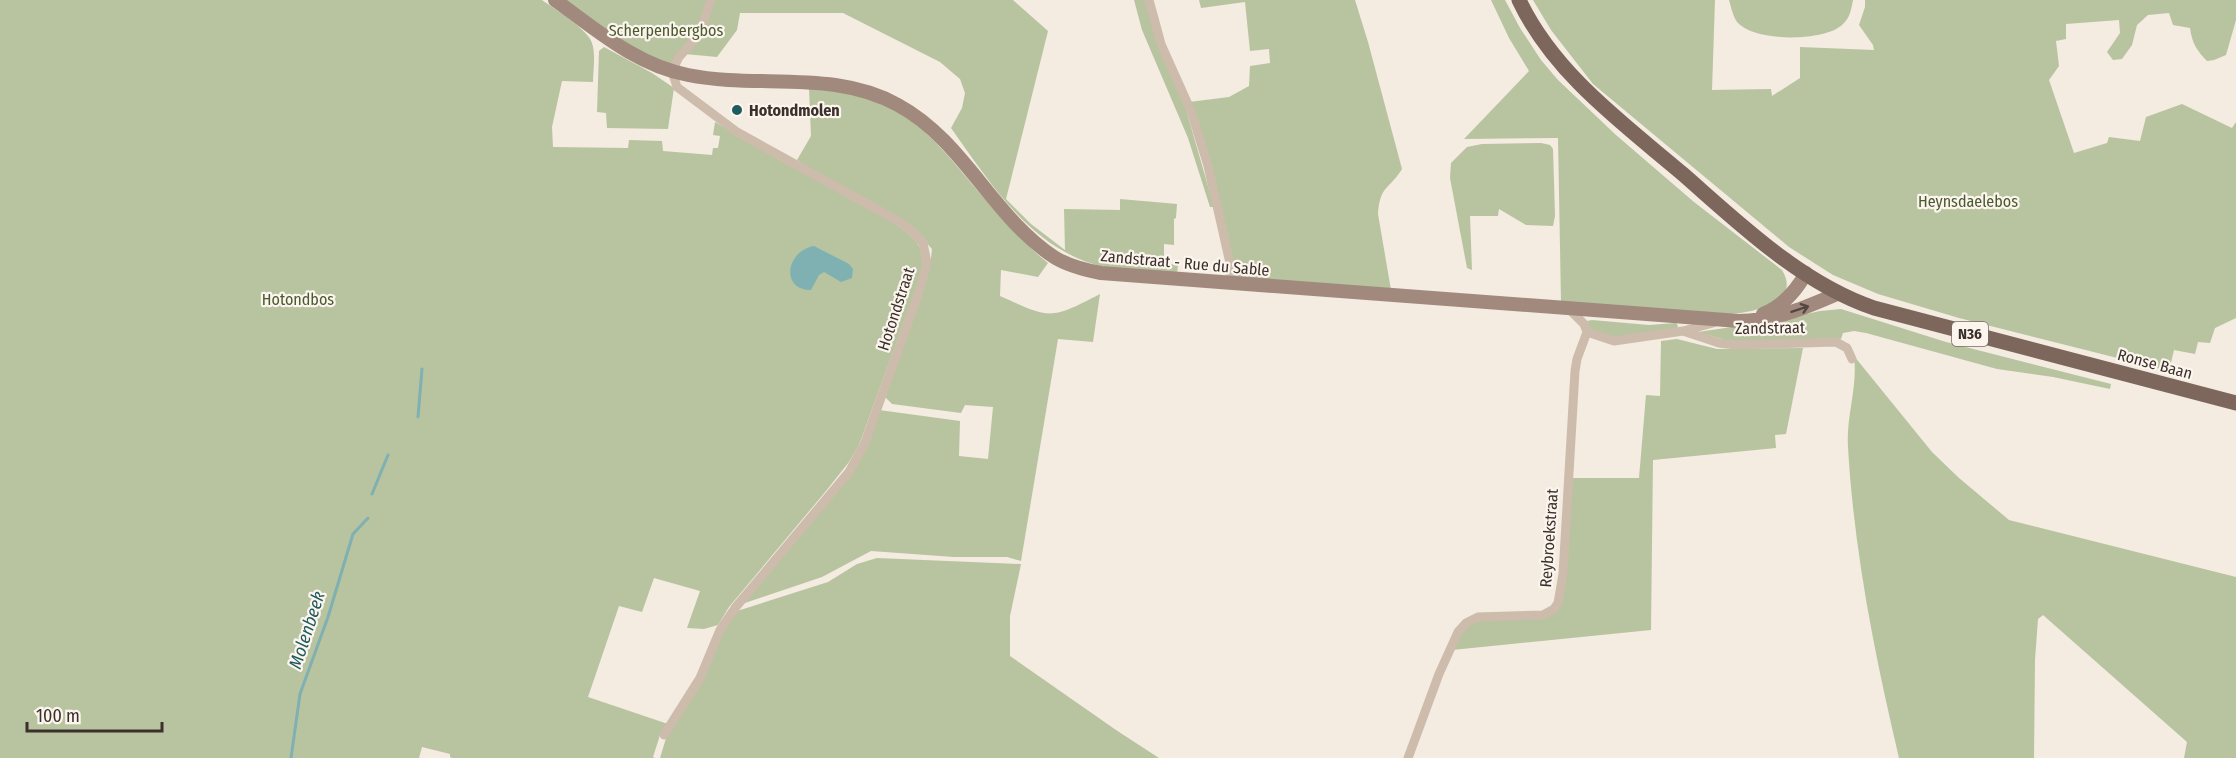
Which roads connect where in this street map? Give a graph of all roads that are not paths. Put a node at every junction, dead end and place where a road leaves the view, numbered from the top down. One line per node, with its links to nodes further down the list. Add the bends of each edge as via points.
1 (555, 0): 5 (main road, Zandstraat - Rue du Sable, via 635,56)
2 (711, 0): 5 (street, via 699,35)
3 (1149, 0): 7 (street, via 1161,44 1191,111 1208,166 1230,263)
4 (1519, 0): 6 (main road, N36, via 1539,34 1589,95 1725,211)
5 (674, 67): 7 (main road, Zandstraat - Rue du Sable, via 717,79 820,83 877,95 915,115 939,134 1009,216 1054,256 1071,265 1108,274); 15 (street, Hotondstraat, via 678,87 737,132 914,232 923,243 927,263 864,445 849,472 735,608 720,630 700,678)
6 (1806, 273): 8 (main road, N36); 10 (main road, Zandstraat - Rue du Sable, via 1798,288 1771,311)
7 (1230, 284): 9 (main road, Zandstraat - Rue du Sable)
8 (1839, 292): 10 (main road, Zandstraat - Rue du Sable, one-way to 8, via 1772,318); 14 (main road, Ronse Baan / N36, via 1874,308)
9 (1570, 310): 10 (main road, Zandstraat - Rue du Sable); 12 (street)
10 (1723, 320): 11 (street, Zandstraat)
11 (1683, 331): 12 (street, Zandstraat, via 1614,341); 13 (street, Zandstraat, via 1736,345 1836,342 1847,348)
12 (1587, 333): 16 (street, Reybroekstraat, via 1575,371 1558,603 1543,615 1478,617 1466,623 1438,674)
13 (1852, 359)
14 (2236, 403)
15 (664, 735)
16 (1408, 758)

